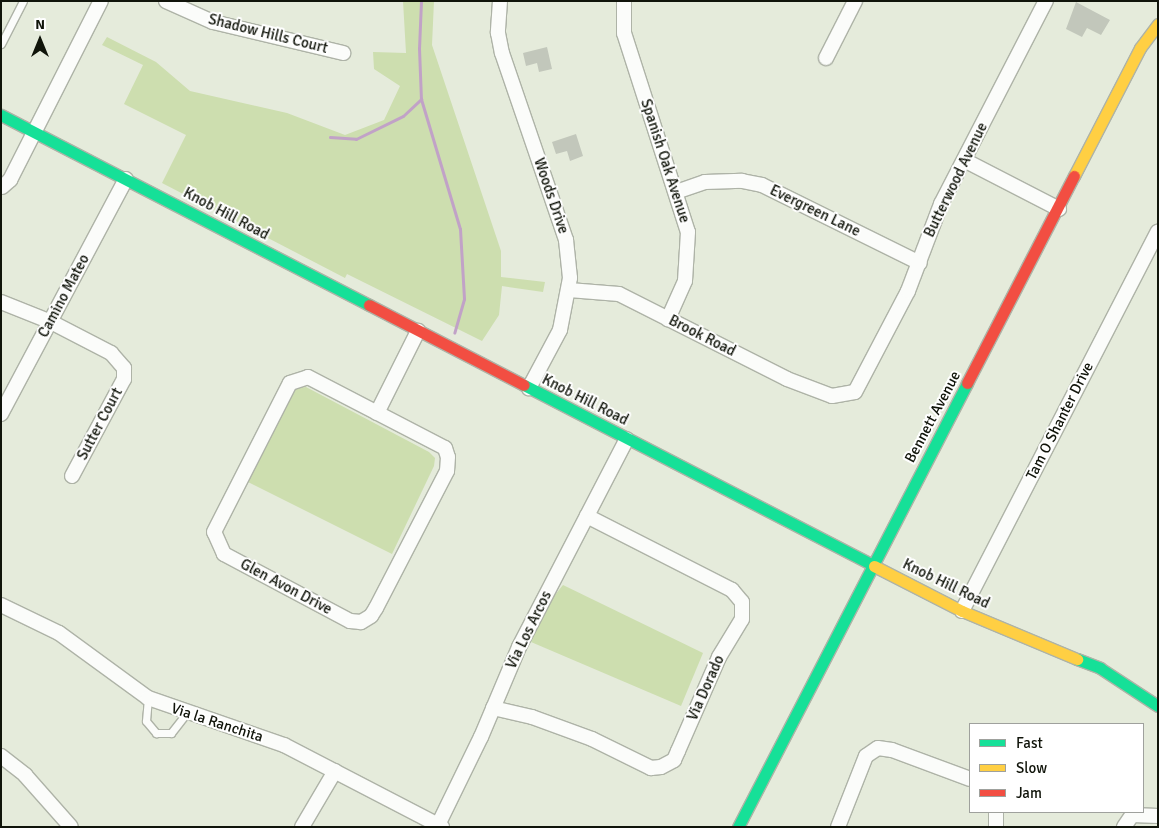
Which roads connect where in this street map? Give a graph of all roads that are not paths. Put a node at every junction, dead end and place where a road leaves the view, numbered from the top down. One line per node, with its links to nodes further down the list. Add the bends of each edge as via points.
1 (23, 1): 9 (lane)
2 (101, 1): 13 (street)
3 (166, 1): 10 (street, Shadow Hills Court, via 213,22)
4 (500, 1): 21 (street, Woods Drive, via 498,33 502,52 566,240)
5 (624, 1): 17 (street, Spanish Oak Avenue, via 624,33)
6 (855, 1): 11 (street)
7 (1046, 1): 14 (street, Butterwood Avenue)
8 (1158, 24): 18 (street, Bennett Avenue, via 1140,48)
9 (1, 44)
10 (343, 52)
11 (826, 58)
12 (1, 115): 13 (street, Knob Hill Road)
13 (35, 131): 15 (street, Knob Hill Road); 16 (street, via 10,180)
14 (964, 160): 18 (street); 20 (street, Butterwood Avenue, via 941,204)
15 (126, 178): 24 (street, Camino Mateo); 25 (street, Knob Hill Road)
16 (2, 187)
17 (676, 192): 20 (street, Evergreen Lane, via 705,182 742,181 762,185); 23 (street, Spanish Oak Avenue, via 688,232 689,262 685,281)
18 (1059, 208): 33 (street, Bennett Avenue)
19 (1158, 232): 35 (street, Tam O Shanter Drive)
20 (920, 263): 27 (street, Butterwood Avenue, via 855,392)
21 (569, 290): 23 (street, Brook Road, via 619,294); 26 (street, Woods Drive, via 560,330)
22 (1, 302): 24 (street, Sutter Court)
23 (668, 319): 27 (street, Brook Road, via 704,340)
24 (51, 322): 29 (street, Camino Mateo); 31 (street, Sutter Court, via 111,353 124,368 124,378)
25 (418, 331): 26 (street, Knob Hill Road); 28 (street)
26 (530, 388): 30 (street, Knob Hill Road)
27 (832, 396)
28 (377, 413): 28 (street, Glen Avon Drive, via 308,377 290,383 214,532 224,554 350,621 361,622 371,616 447,471 445,448)
29 (1, 414)
30 (628, 439): 32 (street, Via Los Arcos); 33 (street, Knob Hill Road)
31 (72, 476)
32 (587, 516): 38 (street, Via Los Arcos, via 518,647); 38 (street, Via Dorado, via 732,590 742,602 742,619 719,657 674,760 661,768 651,768 583,736 532,717)
33 (873, 565): 35 (street, Knob Hill Road); 48 (street, Bennett Avenue)
34 (1, 605): 36 (street, Via la Ranchita, via 59,633)
35 (962, 610): 37 (street, Knob Hill Road, via 1100,668)
36 (148, 698): 39 (street, Via la Ranchita); 39 (lane, via 146,721 156,734 171,733)
37 (1158, 706)
38 (493, 708): 45 (street, Via Los Arcos)
39 (186, 714): 41 (street, Via la Ranchita, via 238,727 284,745)
40 (1, 756): 46 (street, via 25,775)
41 (335, 771): 45 (street, Via la Ranchita); 47 (street)
42 (969, 779): 49 (street, via 892,750 878,748 866,756)
43 (996, 813): 50 (street)
44 (1158, 816): 51 (street, via 1132,815)
45 (440, 826)
46 (70, 827)
47 (302, 827)
48 (738, 827)
49 (838, 827)
50 (996, 827)
51 (1124, 827)

